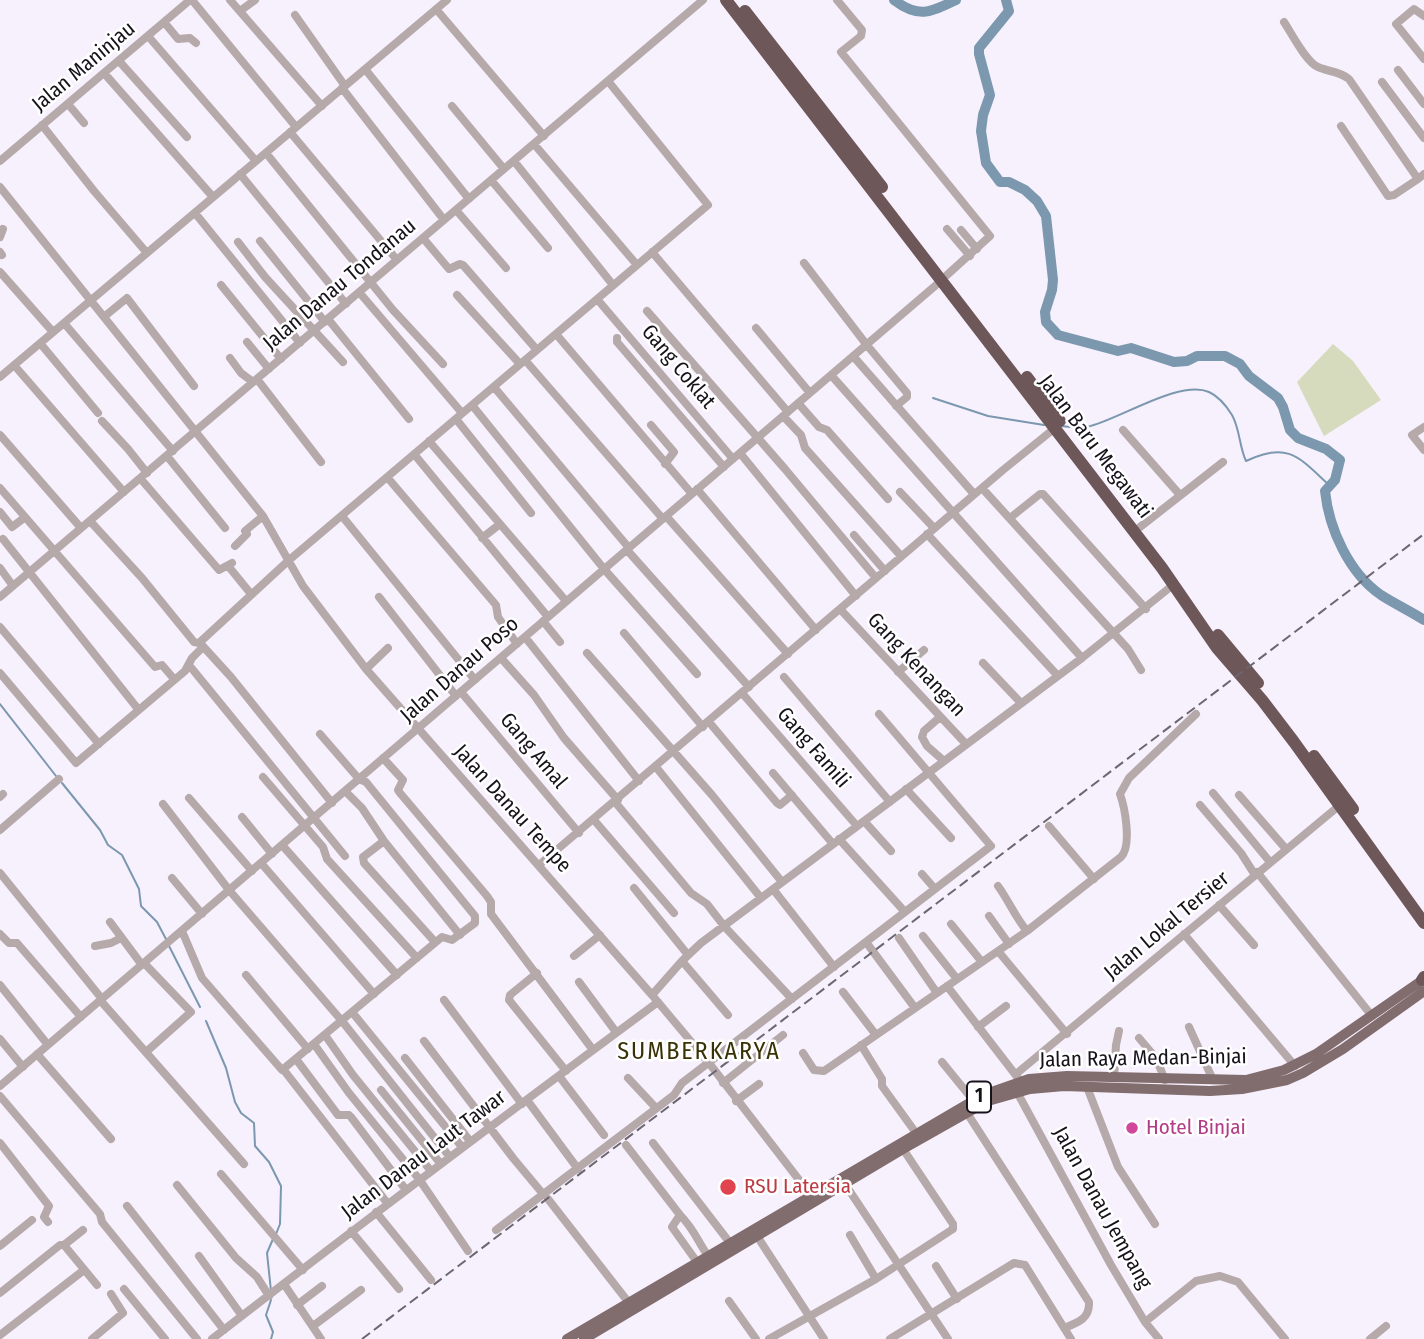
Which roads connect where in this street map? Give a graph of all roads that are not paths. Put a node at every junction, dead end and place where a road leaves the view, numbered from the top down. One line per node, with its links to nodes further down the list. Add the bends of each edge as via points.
1 (191, 0): 13 (street, Jalan Maninjau); 33 (street)
2 (230, 0): 10 (street)
3 (255, 0): 10 (street)
4 (447, 0): 9 (street)
5 (703, 0): 22 (street, Jalan Danau Tondanau)
6 (726, 0): 32 (highway, Jalan Baru Megawati)
7 (737, 0): 32 (highway, Jalan Baru Megawati)
8 (837, 0): 58 (street, Jalan Danau Poso, via 862,30 841,52 990,236)
9 (436, 9): 19 (street); 34 (street)
10 (240, 11): 27 (street)
11 (295, 15): 24 (street)
12 (1424, 16): 17 (street, via 1414,9 1396,24)
13 (164, 22): 15 (street, Jalan Maninjau); 16 (street, via 178,39 190,38)
14 (1284, 22): 44 (street, via 1309,61 1349,79)
15 (148, 36): 18 (street, Jalan Maninjau); 40 (street)
16 (196, 43)
17 (1424, 58)
18 (119, 61): 21 (street, Jalan Maninjau); 35 (street)
19 (365, 69): 24 (street); 48 (street)
20 (1398, 70): 26 (street)
21 (104, 73): 25 (street, Jalan Maninjau); 47 (street)
22 (608, 81): 34 (street, Jalan Danau Tondanau); 59 (street, via 708,205)
23 (1382, 82): 36 (street)
24 (344, 87): 27 (street); 51 (street)
25 (68, 104): 29 (street); 30 (street, Jalan Maninjau)
26 (1424, 104)
27 (322, 106): 33 (street)
28 (452, 106): 42 (street)
29 (84, 123)
30 (43, 125): 39 (street, Jalan Maninjau); 60 (street)
31 (1341, 126): 44 (street, via 1390,197)
32 (830, 127): 67 (highway, Jalan Baru Megawati)
33 (293, 130): 38 (street); 62 (street)
34 (544, 135): 37 (street, Jalan Danau Tondanau)
35 (187, 137)
36 (1424, 138)
37 (534, 144): 41 (street, Jalan Danau Tondanau); 64 (street)
38 (265, 153): 40 (street); 68 (street)
39 (0, 161)
40 (256, 161): 43 (street)
41 (514, 161): 42 (street, Jalan Danau Tondanau); 70 (street)
42 (504, 169): 45 (street, Jalan Danau Tondanau)
43 (240, 174): 47 (street); 75 (street)
44 (1421, 177)
45 (491, 180): 48 (street, Jalan Danau Tondanau); 57 (street)
46 (0, 187): 74 (street, Jalan Danau Tempe)
47 (213, 197): 50 (street)
48 (468, 199): 49 (street, Jalan Danau Tondanau)
49 (456, 210): 51 (street, Jalan Danau Tondanau); 65 (street)
50 (195, 213): 60 (street); 87 (street)
51 (444, 220): 54 (street, Jalan Danau Tondanau)
52 (947, 229): 61 (street)
53 (961, 230): 58 (street)
54 (423, 238): 62 (street, Jalan Danau Tondanau); 89 (street, via 449,268 464,265)
55 (260, 241): 78 (street)
56 (238, 242): 81 (street)
57 (548, 248)
58 (977, 249): 61 (street, Jalan Danau Poso)
59 (652, 252): 64 (street); 107 (street)
60 (147, 253): 74 (street)
61 (970, 256): 67 (street, Jalan Danau Poso)
62 (397, 260): 68 (street, Jalan Danau Tondanau)
63 (804, 262): 88 (street)
64 (637, 265): 70 (street)
65 (506, 268)
66 (0, 272): 82 (street)
67 (944, 277): 88 (street, Jalan Danau Poso); 110 (highway, Jalan Baru Megawati)
68 (371, 282): 71 (street, Jalan Danau Tondanau); 95 (street)
69 (220, 285): 92 (street)
70 (613, 285): 73 (street)
71 (359, 292): 75 (street, Jalan Danau Tondanau); 108 (street)
72 (457, 295): 94 (street)
73 (597, 299): 83 (street); 121 (street, Gang Coklat)
74 (92, 300): 77 (street, Jalan Danau Tempe); 79 (street)
75 (346, 304): 78 (street, Jalan Danau Tondanau)
76 (647, 311): 116 (street)
77 (105, 316): 101 (street, via 127,298); 114 (street, Jalan Danau Tempe)
78 (326, 320): 81 (street, Jalan Danau Tondanau); 109 (street)
79 (64, 323): 82 (street); 119 (street)
80 (756, 328): 103 (street)
81 (313, 331): 87 (street, Jalan Danau Tondanau); 93 (street)
82 (53, 332): 86 (street)
83 (555, 334): 89 (street); 124 (street)
84 (617, 338): 125 (street)
85 (247, 342): 97 (street)
86 (40, 343): 96 (street); 126 (street, via 128,449)
87 (300, 343): 92 (street, Jalan Danau Tondanau)
88 (866, 344): 90 (street, Jalan Danau Poso); 106 (street, via 907,393)
89 (537, 349): 94 (street)
90 (853, 356): 98 (street, Jalan Danau Poso); 106 (street)
91 (230, 359): 100 (street)
92 (281, 359): 97 (street, Jalan Danau Tondanau)
93 (343, 362)
94 (522, 362): 102 (street); 141 (street)
95 (443, 364)
96 (14, 365): 99 (street); 130 (street)
97 (268, 369): 100 (street, Jalan Danau Tondanau)
98 (831, 374): 103 (street, Jalan Danau Poso); 137 (street)
99 (0, 377)
100 (255, 381): 114 (street, Jalan Danau Tondanau); 122 (street)
101 (194, 386)
102 (494, 387): 105 (street); 154 (street, Gang Famili)
103 (810, 393): 104 (street, Jalan Danau Poso)
104 (797, 403): 107 (street, Jalan Danau Poso); 135 (street)
105 (472, 405): 108 (street); 159 (street)
106 (896, 406): 133 (street)
107 (785, 414): 116 (street, Jalan Danau Poso); 156 (street, via 805,448)
108 (459, 416): 117 (street); 138 (street)
109 (409, 419)
110 (1053, 421): 129 (street); 146 (highway, Jalan Baru Megawati); 163 (highway, Jalan Baru Megawati)
111 (651, 425): 124 (street, via 674,452)
112 (1424, 427): 118 (street, via 1412,435)
113 (1124, 430): 134 (street)
114 (195, 431): 119 (street, Jalan Danau Tondanau); 139 (street, Jalan Danau Tempe)
115 (0, 435): 147 (street)
116 (756, 438): 121 (street, Jalan Danau Poso); 162 (street)
117 (429, 441): 120 (street); 145 (street)
118 (1424, 450)
119 (170, 453): 126 (street, Jalan Danau Tondanau); 148 (street)
120 (414, 454): 127 (street); 151 (street)
121 (736, 456): 125 (street, Jalan Danau Poso); 166 (street, Gang Coklat)
122 (321, 462)
123 (1223, 462): 134 (street)
124 (665, 464): 131 (street)
125 (724, 467): 131 (street, Jalan Danau Poso)
126 (143, 475): 130 (street, Jalan Danau Tondanau); 165 (street, via 219,570 230,565)
127 (387, 477): 140 (street); 179 (street, via 496,605 498,617)
128 (0, 488): 143 (street)
129 (982, 488): 133 (street); 142 (street)
130 (124, 492): 144 (street, Jalan Danau Tondanau)
131 (694, 492): 141 (street, Jalan Danau Poso); 174 (street)
132 (900, 492): 149 (street)
133 (974, 494): 137 (street)
134 (1180, 495): 146 (street)
135 (888, 499)
136 (0, 512): 143 (street, via 12,527)
137 (953, 512): 149 (street); 185 (street)
138 (531, 513)
139 (262, 516): 153 (street); 157 (street, Jalan Danau Tempe)
140 (342, 516): 157 (street); 197 (street)
141 (664, 518): 154 (street, Jalan Danau Poso); 184 (street)
142 (1010, 518): 171 (street, via 1043,494); 176 (street)
143 (24, 519): 155 (street)
144 (90, 521): 147 (street, Jalan Danau Tondanau); 180 (street)
145 (500, 524): 151 (street); 169 (street)
146 (1140, 527): 226 (highway, Jalan Baru Megawati)
147 (81, 528): 155 (street, Jalan Danau Tondanau)
148 (225, 528)
149 (931, 531): 156 (street); 194 (street)
150 (854, 536): 160 (street)
151 (482, 538): 172 (street)
152 (3, 539): 161 (street)
153 (235, 546)
154 (628, 549): 159 (street, Jalan Danau Poso); 198 (street, Gang Famili)
155 (55, 551): 161 (street, Jalan Danau Tondanau); 196 (street, via 155,667 162,665)
156 (901, 556): 160 (street)
157 (288, 561): 165 (street); 189 (street, Jalan Danau Tempe)
158 (0, 568): 164 (street)
159 (604, 569): 169 (street, Jalan Danau Poso); 193 (street)
160 (885, 571): 162 (street)
161 (29, 573): 164 (street, Jalan Danau Tondanau); 201 (street)
162 (876, 578): 166 (street)
163 (1173, 585): 171 (street, Jalan Danau Laut Tawar); 226 (highway, Jalan Baru Megawati, via 1217,648)
164 (13, 586): 167 (street, Jalan Danau Tondanau)
165 (251, 594): 180 (street)
166 (856, 596): 170 (street)
167 (0, 597)
168 (379, 597): 199 (street, Gang Amal)
169 (566, 601): 172 (street, Jalan Danau Poso)
170 (840, 609): 174 (street); 191 (street, Gang Kenangan)
171 (1146, 609): 176 (street, Jalan Danau Laut Tawar)
172 (545, 619): 177 (street, Jalan Danau Poso); 178 (street)
173 (0, 626): 208 (street)
174 (816, 630): 184 (street)
175 (624, 633): 205 (street)
176 (1114, 633): 185 (street, Jalan Danau Laut Tawar); 190 (street)
177 (525, 637): 179 (street, Jalan Danau Poso); 219 (street)
178 (559, 642)
179 (517, 644): 186 (street, Jalan Danau Poso)
180 (201, 645): 188 (street); 229 (street)
181 (388, 648): 189 (street)
182 (924, 650): 191 (street)
183 (587, 653): 210 (street)
184 (788, 654): 198 (street)
185 (1082, 657): 194 (street, Jalan Danau Laut Tawar)
186 (501, 658): 197 (street, Jalan Danau Poso); 227 (street)
187 (984, 663): 200 (street)
188 (189, 665): 196 (street); 233 (street)
189 (366, 669): 206 (street, Jalan Danau Tempe)
190 (1141, 670)
191 (898, 672): 204 (street, Gang Kenangan)
192 (0, 673): 208 (street, via 75,762)
193 (696, 674)
194 (1058, 676): 200 (street, Jalan Danau Laut Tawar)
195 (785, 677): 228 (street)
196 (174, 679): 201 (street)
197 (475, 680): 199 (street, Jalan Danau Poso)
198 (745, 690): 205 (street); 235 (street, Gang Famili)
199 (458, 694): 206 (street, Jalan Danau Poso); 239 (street, Gang Amal)
200 (1021, 703): 209 (street, Jalan Danau Laut Tawar)
201 (138, 709): 208 (street)
202 (879, 714): 214 (street)
203 (1196, 714): 256 (street, via 1126,783 1120,794 1125,853)
204 (940, 717): 209 (street, Gang Kenangan); 212 (street, via 922,737)
205 (706, 724): 210 (street); 223 (street, via 777,803)
206 (418, 729): 211 (street, Jalan Danau Poso); 250 (street, Jalan Danau Tempe)
207 (320, 734): 218 (street)
208 (99, 744)
209 (966, 744): 212 (street, Jalan Danau Laut Tawar)
210 (672, 753): 213 (street); 257 (street)
211 (383, 758): 218 (street, Jalan Danau Poso); 295 (street, via 404,780 400,793 487,896 491,914)
212 (944, 761): 214 (street, Jalan Danau Laut Tawar)
213 (656, 767): 219 (street); 263 (street)
214 (929, 772): 220 (street, Jalan Danau Laut Tawar); 261 (street, via 990,846)
215 (773, 773): 223 (street)
216 (263, 777): 236 (street)
217 (58, 779): 238 (street)
218 (359, 779): 221 (street, Jalan Danau Poso); 278 (street, via 475,916 475,923)
219 (639, 781): 227 (street)
220 (906, 789): 228 (street, Jalan Danau Laut Tawar); 240 (street)
221 (345, 792): 229 (street, Jalan Danau Poso); 241 (street)
222 (1213, 793): 248 (street)
223 (792, 795): 242 (street)
224 (1239, 795): 244 (street)
225 (189, 798): 251 (street)
226 (1340, 800): 244 (street, Jalan Lokal Tersier); 265 (highway, Jalan Baru Megawati); 271 (highway, Jalan Baru Megawati)
227 (616, 801): 234 (street); 273 (street)
228 (890, 802): 235 (street, Jalan Danau Laut Tawar)
229 (332, 803): 233 (street, Jalan Danau Poso)
230 (163, 804): 262 (street)
231 (1200, 805): 254 (street)
232 (242, 817): 246 (street)
233 (313, 818): 236 (street, Jalan Danau Poso); 247 (street)
234 (594, 820): 239 (street); 267 (street)
235 (860, 824): 242 (street, Jalan Danau Laut Tawar); 245 (street, Gang Famili)
236 (304, 826): 243 (street, Jalan Danau Poso); 290 (street, via 323,847 327,859)
237 (1049, 826): 256 (street)
238 (0, 830)
239 (579, 833): 250 (street)
240 (951, 838)
241 (384, 841): 278 (street); 283 (street, via 363,857 364,863)
242 (836, 841): 257 (street, Jalan Danau Laut Tawar); 266 (street)
243 (282, 845): 246 (street, Jalan Danau Poso); 297 (street)
244 (1286, 849): 248 (street, Jalan Lokal Tersier)
245 (891, 851)
246 (272, 853): 249 (street, Jalan Danau Poso)
247 (345, 856)
248 (1270, 862): 254 (street, Jalan Lokal Tersier)
249 (261, 863): 251 (street, Jalan Danau Poso); 305 (street)
250 (539, 865): 279 (street, Jalan Danau Tempe)
251 (252, 871): 262 (street, Jalan Danau Poso)
252 (0, 873): 308 (street)
253 (922, 874): 261 (street)
254 (1256, 874): 264 (street, Jalan Lokal Tersier); 314 (street)
255 (172, 878): 268 (street)
256 (1094, 879): 275 (street)
257 (782, 882): 260 (street, Jalan Danau Laut Tawar)
258 (998, 886): 275 (street)
259 (634, 888): 291 (street)
260 (773, 889): 263 (street, Jalan Danau Laut Tawar); 294 (street)
261 (935, 889): 266 (street)
262 (229, 890): 268 (street, Jalan Danau Poso); 316 (street)
263 (761, 898): 273 (street, Jalan Danau Laut Tawar)
264 (1219, 905): 277 (street, Jalan Lokal Tersier); 286 (street)
265 (1424, 909)
266 (905, 912): 284 (street)
267 (674, 913)
268 (202, 914): 274 (street, Jalan Danau Poso)
269 (989, 915): 285 (street)
270 (110, 922): 281 (street)
271 (1424, 923)
272 (951, 924): 292 (street)
273 (724, 926): 291 (street, Jalan Danau Laut Tawar); 307 (street)
274 (181, 931): 293 (street, Jalan Danau Poso); 341 (street, via 202,978)
275 (1027, 931): 285 (street)
276 (0, 934): 315 (street, via 9,943 17,943)
277 (1184, 934): 321 (street, Jalan Lokal Tersier); 339 (street)
278 (460, 935): 283 (street)
279 (600, 935): 289 (street); 306 (street, Jalan Danau Tempe)
280 (923, 936): 298 (street)
281 (121, 938): 287 (street); 293 (street)
282 (899, 938): 304 (street)
283 (435, 942): 290 (street)
284 (866, 942): 294 (street); 311 (street)
285 (1009, 944): 288 (street)
286 (1254, 945)
287 (95, 946)
288 (998, 951): 292 (street); 321 (street)
289 (574, 956)
290 (417, 958): 297 (street)
291 (685, 958): 306 (street, Jalan Danau Laut Tawar); 313 (street)
292 (982, 962): 298 (street)
293 (143, 964): 308 (street, Jalan Danau Poso); 332 (street, via 191,1012)
294 (834, 967): 307 (street)
295 (537, 974): 331 (street); 342 (street, via 509,1000)
296 (246, 975): 330 (street)
297 (397, 975): 305 (street)
298 (957, 979): 302 (street)
299 (579, 982): 320 (street)
300 (1423, 982): 314 (main road, Jalan Raya Medan-Binjai / 1); 351 (main road, Jalan Raya Medan-Binjai / 1, via 1343,1049 1287,1080 1210,1091)
301 (0, 985): 328 (street)
302 (947, 986): 304 (street); 317 (street, Jalan Danau Jempang)
303 (843, 992): 324 (street)
304 (937, 993): 311 (street)
305 (374, 994): 312 (street)
306 (655, 998): 320 (street, Jalan Danau Laut Tawar); 338 (street, Jalan Danau Tempe)
307 (792, 999): 338 (street)
308 (101, 1000): 315 (street, Jalan Danau Poso); 332 (street)
309 (444, 1000): 356 (street)
310 (1006, 1006): 317 (street)
311 (915, 1008): 324 (street)
312 (352, 1012): 316 (street); 365 (street)
313 (728, 1015)
314 (1372, 1016): 339 (main road, Jalan Raya Medan-Binjai / 1)
315 (81, 1017): 328 (street, Jalan Danau Poso)
316 (342, 1020): 322 (street); 368 (street)
317 (978, 1027): 348 (street, Jalan Danau Jempang)
318 (1189, 1027): 346 (street)
319 (1119, 1031): 344 (street)
320 (616, 1032): 331 (street, Jalan Danau Laut Tawar)
321 (1067, 1034): 348 (street, Jalan Lokal Tersier)
322 (325, 1035): 330 (street); 372 (street)
323 (783, 1035): 347 (street)
324 (876, 1035): 329 (street)
325 (1139, 1038): 345 (street, via 1156,1058)
326 (0, 1039): 340 (street)
327 (424, 1041): 359 (street)
328 (48, 1045): 333 (street, Jalan Danau Poso)
329 (861, 1045): 334 (street, via 820,1072); 360 (street, via 882,1086)
330 (311, 1046): 336 (street); 374 (street)
331 (593, 1050): 342 (street, Jalan Danau Laut Tawar)
332 (146, 1052): 370 (street)
333 (37, 1054): 340 (street, Jalan Danau Poso); 362 (street)
334 (803, 1054)
335 (405, 1058): 365 (street)
336 (296, 1059): 341 (street); 377 (street, via 338,1115 351,1117)
337 (942, 1062): 354 (street)
338 (709, 1063): 347 (street, Jalan Danau Tempe); 357 (street)
339 (1295, 1066): 346 (main road, Jalan Raya Medan-Binjai / 1, via 1246,1080)
340 (23, 1067): 350 (street, Jalan Danau Poso)
341 (283, 1069): 380 (street)
342 (562, 1073): 356 (street, Jalan Danau Laut Tawar); 361 (street)
343 (628, 1078): 357 (street)
344 (1114, 1078): 345 (main road, Jalan Raya Medan-Binjai / 1); 348 (main road, Jalan Raya Medan-Binjai / 1, via 1067,1076)
345 (1165, 1080): 346 (main road, Jalan Raya Medan-Binjai / 1)
346 (1213, 1080)
347 (723, 1083): 355 (street, Jalan Danau Tempe)
348 (1018, 1083): 351 (main road, Jalan Raya Medan-Binjai / 1); 354 (main road, Jalan Raya Medan-Binjai / 1); 358 (main road, Jalan Raya Medan-Binjai / 1); 420 (street, Jalan Danau Jempang)
349 (759, 1084): 355 (street)
350 (0, 1086)
351 (1087, 1087): 386 (street, via 1116,1165)
352 (380, 1090): 369 (street)
353 (0, 1096): 428 (street)
354 (973, 1100): 360 (main road, Jalan Raya Medan-Binjai / 1)
355 (736, 1101): 379 (street, Jalan Danau Tempe)
356 (525, 1102): 359 (street, Jalan Danau Laut Tawar); 371 (street)
357 (656, 1108): 371 (street)
358 (968, 1113): 367 (main road, Jalan Raya Medan-Binjai / 1); 423 (street, via 1089,1302 1082,1319)
359 (491, 1128): 365 (street, Jalan Danau Laut Tawar); 378 (street)
360 (916, 1133): 379 (main road, Jalan Raya Medan-Binjai / 1)
361 (604, 1135)
362 (111, 1139)
363 (0, 1143): 385 (street, via 49,1206 44,1217)
364 (653, 1143): 392 (street)
365 (466, 1144): 368 (street, Jalan Danau Laut Tawar)
366 (626, 1145): 383 (street)
367 (903, 1149): 375 (main road, Jalan Raya Medan-Binjai / 1); 399 (street, via 953,1227)
368 (449, 1156): 369 (street, Jalan Danau Laut Tawar)
369 (440, 1163): 372 (street, Jalan Danau Laut Tawar)
370 (244, 1164)
371 (578, 1169): 378 (street)
372 (431, 1171): 374 (street, Jalan Danau Laut Tawar)
373 (221, 1174): 402 (street)
374 (419, 1179): 377 (street, Jalan Danau Laut Tawar); 395 (street)
375 (845, 1184): 379 (main road, Jalan Raya Medan-Binjai / 1); 399 (street)
376 (177, 1185): 410 (street, via 236,1258)
377 (406, 1190): 380 (street, Jalan Danau Laut Tawar)
378 (545, 1196): 388 (street); 415 (street)
379 (813, 1198): 391 (main road, Jalan Raya Medan-Binjai / 1); 392 (main road, Jalan Raya Medan-Binjai / 1)
380 (388, 1204): 382 (street, Jalan Danau Laut Tawar)
381 (127, 1206): 424 (street)
382 (376, 1212): 389 (street, Jalan Danau Laut Tawar); 404 (street)
383 (680, 1215): 397 (street, via 695,1230); 398 (street, via 671,1227)
384 (32, 1220): 394 (street)
385 (48, 1222)
386 (1155, 1224)
387 (83, 1230): 393 (street)
388 (496, 1230)
389 (351, 1231): 402 (street, Jalan Danau Laut Tawar); 408 (street)
390 (850, 1234): 403 (street)
391 (758, 1236): 419 (street); 432 (main road, Jalan Raya Medan-Binjai / 1)
392 (730, 1243): 397 (main road, Jalan Raya Medan-Binjai / 1)
393 (64, 1245): 401 (street); 411 (street)
394 (0, 1246)
395 (468, 1251)
396 (199, 1256): 418 (street)
397 (708, 1256): 398 (main road, Jalan Raya Medan-Binjai / 1)
398 (697, 1262): 415 (main road, Jalan Raya Medan-Binjai / 1)
399 (897, 1265): 403 (street); 417 (street)
400 (936, 1266): 413 (street)
401 (84, 1270): 405 (street); 425 (street)
402 (303, 1270): 410 (street, Jalan Danau Laut Tawar)
403 (876, 1279): 419 (street)
404 (431, 1280)
405 (97, 1284)
406 (322, 1286): 416 (street)
407 (124, 1289): 427 (street)
408 (399, 1289)
409 (361, 1290): 421 (street)
410 (275, 1291): 416 (street); 418 (street, Jalan Danau Laut Tawar)
411 (0, 1293)
412 (111, 1294): 426 (street, via 123,1313)
413 (957, 1299): 417 (street); 423 (street, via 1020,1262)
414 (729, 1301): 433 (street)
415 (629, 1303): 431 (main road, Jalan Raya Medan-Binjai / 1)
416 (297, 1305): 421 (street)
417 (931, 1315): 436 (street); 437 (street)
418 (242, 1316): 424 (street, Jalan Danau Laut Tawar)
419 (809, 1317): 434 (street); 435 (street)
420 (1145, 1322): 439 (street, Jalan Danau Jempang); 440 (street, via 1195,1281 1220,1276 1238,1283)
421 (313, 1326): 430 (street)
422 (1386, 1326): 441 (street)
423 (1063, 1328): 438 (street)
424 (224, 1330): 429 (street, Jalan Danau Laut Tawar)
425 (0, 1335)
426 (92, 1339)
427 (165, 1339)
428 (197, 1339)
429 (212, 1339)
430 (321, 1339)
431 (567, 1339)
432 (584, 1339)
433 (756, 1339)
434 (769, 1339)
435 (824, 1339)
436 (890, 1339)
437 (948, 1339)
438 (1070, 1339)
439 (1159, 1339)
440 (1285, 1339)
441 (1370, 1339)

